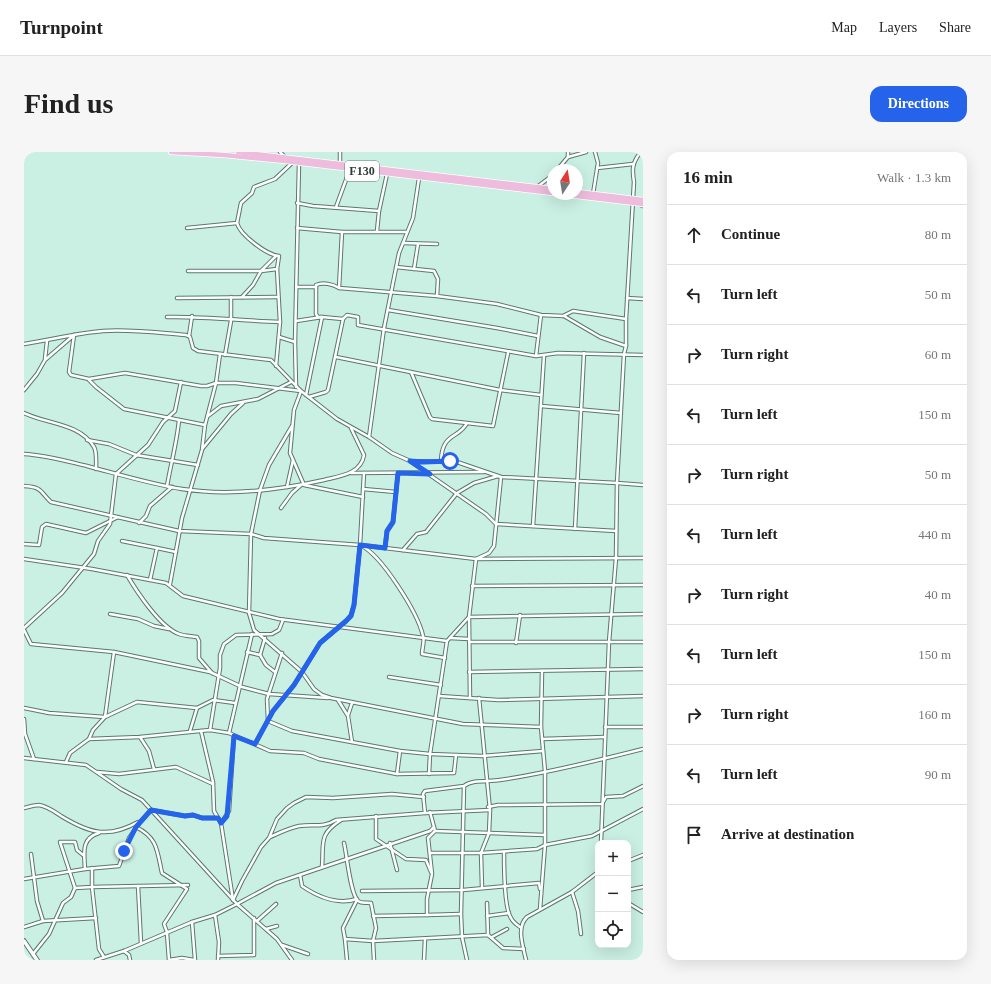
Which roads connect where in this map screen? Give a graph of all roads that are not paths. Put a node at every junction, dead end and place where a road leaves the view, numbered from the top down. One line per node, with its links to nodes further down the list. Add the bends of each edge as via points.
1 (171, 152): 11 (main road, F130)
2 (238, 152): 9 (main road, F130)
3 (280, 152): 9 (street)
4 (340, 152): 12 (street)
5 (568, 152): 10 (street)
6 (586, 152): 10 (street)
7 (595, 152): 15 (street)
8 (641, 153): 14 (street)
9 (285, 157): 11 (main road, F130)
10 (568, 157): 13 (street)
11 (297, 161): 12 (main road, F130); 16 (main road, F130); 28 (street); 32 (street, via 275,179 254,187 252,193 241,203)
12 (340, 164): 20 (main road, F130)
13 (562, 164)
14 (633, 164): 15 (street); 27 (street)
15 (597, 168): 24 (street)
16 (350, 169): 17 (main road, F130); 30 (street)
17 (387, 174): 18 (main road, F130); 31 (street)
18 (419, 178): 22 (main road, F130); 37 (street, via 413,218)
19 (547, 179): 20 (street)
20 (537, 187): 21 (main road, F130)
21 (547, 188)
22 (547, 192)
23 (583, 193): 24 (main road)
24 (593, 194): 27 (main road)
25 (583, 196): 27 (main road)
26 (643, 200): 27 (main road)
27 (632, 201): 29 (main road); 56 (street)
28 (297, 203): 30 (street); 34 (street)
29 (643, 204)
30 (336, 207): 31 (street)
31 (379, 211): 35 (street)
32 (237, 223): 33 (street); 41 (street, via 242,232)
33 (187, 228)
34 (297, 228): 36 (street); 47 (street)
35 (377, 231): 36 (street); 37 (street)
36 (342, 232): 49 (street)
37 (407, 232): 38 (street)
38 (403, 243): 39 (street); 42 (street)
39 (418, 244): 40 (street); 44 (street)
40 (437, 244)
41 (276, 256): 43 (street, via 279,256); 46 (street)
42 (396, 267): 44 (street); 50 (street)
43 (277, 269): 46 (street); 53 (street)
44 (414, 269): 51 (street, via 437,273)
45 (188, 271): 46 (street)
46 (260, 271): 52 (street)
47 (296, 287): 48 (street); 67 (street)
48 (316, 287): 49 (street, via 321,283); 63 (street, via 316,314)
49 (339, 288): 50 (street)
50 (391, 294): 51 (street); 58 (street)
51 (438, 296): 59 (street, via 497,304)
52 (241, 297): 53 (street); 55 (street)
53 (278, 297): 68 (street)
54 (177, 298): 55 (street)
55 (231, 298): 66 (street)
56 (627, 298): 57 (street); 65 (street)
57 (643, 299)
58 (388, 310): 69 (street); 72 (street)
59 (541, 315): 61 (street); 72 (street)
60 (192, 316): 62 (street); 66 (street); 71 (street)
61 (563, 316): 65 (street, via 573,311); 77 (street, via 600,337)
62 (167, 317)
63 (322, 317): 64 (street); 67 (street); 101 (street)
64 (343, 319): 69 (street, via 347,315 356,316 358,325); 86 (street)
65 (626, 319): 77 (street)
66 (231, 321): 68 (street); 82 (street)
67 (296, 321): 75 (street)
68 (280, 322): 73 (street)
69 (384, 328): 78 (street); 88 (street)
70 (74, 335): 71 (street, via 134,331); 74 (street); 87 (street); 91 (street, via 69,372 71,375)
71 (189, 336): 80 (street, via 195,350)
72 (538, 336): 84 (street)
73 (279, 337): 75 (street); 89 (street)
74 (47, 341): 76 (street); 87 (street)
75 (295, 342): 95 (street)
76 (24, 344)
77 (626, 346): 81 (street)
78 (508, 353): 84 (street); 98 (street)
79 (584, 353): 81 (street); 85 (street); 104 (street)
80 (220, 354): 82 (street); 94 (street)
81 (624, 354): 83 (street); 106 (street)
82 (225, 355): 89 (street, via 271,360)
83 (643, 355)
84 (536, 356): 85 (street)
85 (544, 356): 100 (street)
86 (336, 357): 88 (street); 101 (street, via 328,390)
87 (45, 360): 97 (street)
88 (378, 365): 90 (street); 114 (street)
89 (276, 366): 93 (street)
90 (411, 372): 98 (street); 110 (street, via 430,417)
91 (89, 379): 92 (street, via 125,373); 108 (street, via 124,409)
92 (181, 382): 94 (street, via 207,386); 108 (street, via 175,411)
93 (291, 382): 95 (street); 96 (street)
94 (216, 383): 96 (street, via 244,383); 107 (street)
95 (296, 387): 99 (street)
96 (278, 388): 99 (street); 102 (street, via 258,399)
97 (24, 390)
98 (500, 390): 100 (street); 110 (street, via 493,426)
99 (300, 391): 101 (street); 112 (street)
100 (542, 395): 103 (street)
101 (307, 396): 113 (street)
102 (244, 402): 107 (street, via 221,406); 116 (street)
103 (541, 406): 104 (street); 132 (street)
104 (581, 409): 106 (street); 133 (street)
105 (24, 412): 115 (street, via 40,420 72,428)
106 (621, 413): 134 (street)
107 (208, 416): 111 (street)
108 (167, 418): 109 (street); 118 (street, via 148,445)
109 (179, 420): 111 (street); 122 (street, via 174,455)
110 (467, 423): 121 (street, via 462,430 449,438 441,454)
111 (206, 424): 116 (street)
112 (292, 426): 119 (street, via 290,445); 143 (street, via 269,464)
113 (351, 428): 114 (street); 126 (street, via 364,455 360,466)
114 (369, 437): 120 (street, via 392,453)
115 (87, 440): 118 (street, via 109,444); 124 (street, via 94,450)
116 (202, 450): 123 (street)
117 (24, 454): 124 (street, via 52,457)
118 (136, 455): 122 (street); 129 (street)
119 (293, 460): 135 (street); 140 (street)
120 (410, 461): 121 (street); 130 (street)
121 (441, 461): 125 (street, via 457,462)
122 (170, 462): 123 (street); 138 (street)
123 (198, 465): 142 (street)
124 (96, 469): 129 (street)
125 (488, 472): 130 (street); 131 (street)
126 (351, 473): 127 (street); 135 (street)
127 (364, 473): 128 (street); 141 (street)
128 (398, 473): 130 (street); 144 (street)
129 (116, 474): 138 (street); 148 (street)
130 (430, 474): 145 (street)
131 (500, 476): 132 (street); 145 (street, via 474,483); 152 (street)
132 (536, 479): 133 (street); 153 (street)
133 (577, 481): 134 (street); 154 (street)
134 (617, 483): 136 (street); 156 (street)
135 (303, 485): 140 (street); 146 (street); 147 (street, via 292,493)
136 (643, 485)
137 (24, 486): 148 (street, via 42,491 51,502)
138 (167, 486): 139 (street)
139 (172, 487): 142 (street); 151 (street, via 150,506 146,516)
140 (287, 487): 143 (street)
141 (363, 489): 144 (street); 146 (street)
142 (191, 490): 143 (street); 155 (street)
143 (260, 490): 157 (street)
144 (396, 492): 162 (street, via 393,522 387,531)
145 (457, 493): 152 (street); 163 (street, via 426,532 417,534)
146 (363, 497): 160 (street)
147 (281, 508)
148 (111, 516): 149 (street); 150 (street)
149 (119, 517): 150 (street); 151 (street)
150 (110, 521): 159 (street, via 86,533 46,524 42,527 39,545); 169 (street)
151 (139, 523): 155 (street)
152 (496, 524): 153 (street); 168 (street, via 492,550 489,554)
153 (533, 526): 154 (street)
154 (574, 529): 156 (street)
155 (179, 531): 157 (street); 164 (street)
156 (616, 531): 165 (street)
157 (251, 534): 160 (street, via 264,538); 176 (street)
158 (122, 541): 161 (street)
159 (24, 544)
160 (360, 545): 162 (street); 183 (street, via 354,605 351,616); 188 (street, via 371,552 405,596)
161 (157, 548): 164 (street); 171 (street)
162 (385, 548): 163 (street)
163 (403, 550): 168 (street)
164 (176, 552): 172 (street)
165 (616, 558): 166 (street); 168 (street); 175 (street)
166 (643, 558)
167 (24, 559): 169 (street)
168 (476, 559): 174 (street)
169 (84, 568): 170 (street); 184 (street)
170 (126, 575): 171 (street); 185 (street)
171 (150, 580): 172 (street)
172 (170, 584): 176 (street, via 183,596)
173 (643, 585): 175 (street)
174 (472, 586): 175 (street); 181 (street)
175 (614, 586): 178 (street)
176 (249, 613): 182 (street); 187 (street, via 252,626)
177 (110, 614): 185 (street, via 138,619)
178 (611, 614): 179 (street); 180 (street); 193 (street)
179 (643, 614)
180 (520, 615): 181 (street); 195 (street)
181 (470, 616): 190 (street); 191 (street)
182 (283, 620): 183 (street); 187 (street, via 279,630 272,634)
183 (340, 627): 188 (street); 205 (street, via 320,643)
184 (24, 629): 196 (street, via 31,644)
185 (169, 629): 207 (street, via 197,638 200,658)
186 (252, 634): 187 (street); 197 (street); 208 (street, via 236,635 224,644)
187 (259, 634): 189 (street)
188 (424, 636): 192 (street); 200 (street, via 422,654)
189 (266, 638): 198 (street); 199 (street)
190 (450, 638): 191 (street); 192 (street)
191 (469, 640): 195 (street); 206 (street)
192 (447, 641): 200 (street)
193 (609, 642): 194 (street); 195 (street); 202 (street)
194 (643, 642)
195 (516, 643)
196 (114, 652): 207 (street); 228 (street)
197 (247, 652): 199 (street); 210 (street)
198 (282, 653): 204 (street); 205 (street)
199 (260, 654): 204 (street, via 266,665)
200 (445, 658): 211 (street)
201 (643, 669): 202 (street)
202 (608, 670): 203 (street); 216 (street)
203 (542, 671): 206 (street); 220 (street)
204 (275, 672): 212 (street)
205 (302, 672): 213 (street); 217 (street, via 314,689)
206 (469, 672): 218 (street)
207 (213, 674): 208 (street)
208 (218, 675): 210 (street); 221 (street)
209 (389, 677): 211 (street)
210 (238, 685): 212 (street); 223 (street)
211 (441, 685): 214 (street)
212 (269, 694): 213 (street); 231 (street)
213 (284, 696): 217 (street); 231 (street)
214 (439, 696): 218 (street); 230 (street)
215 (643, 696): 216 (street)
216 (607, 697): 220 (street); 234 (street)
217 (331, 698): 222 (street)
218 (470, 698): 219 (street)
219 (479, 698): 220 (street); 232 (street)
220 (542, 698): 233 (street)
221 (214, 700): 223 (street); 226 (street); 236 (street)
222 (338, 700): 224 (street); 227 (street)
223 (235, 703): 239 (street)
224 (352, 703): 227 (street); 230 (street)
225 (24, 708): 228 (street, via 49,713)
226 (197, 708): 228 (street, via 137,702); 237 (street)
227 (348, 716): 245 (street)
228 (105, 717): 243 (street, via 93,730)
229 (24, 719): 254 (street, via 25,734)
230 (435, 719): 232 (street); 250 (street)
231 (268, 721): 245 (street, via 292,731); 246 (street)
232 (482, 725): 233 (street); 252 (street)
233 (541, 727): 244 (street)
234 (605, 727): 235 (street); 242 (street)
235 (643, 727)
236 (210, 730): 238 (street); 239 (street)
237 (190, 731): 238 (street); 241 (street)
238 (201, 731): 263 (street)
239 (229, 733): 240 (street)
240 (234, 736): 246 (street); 282 (street, via 229,811)
241 (140, 737): 243 (street); 257 (street, via 150,751)
242 (605, 737): 244 (street); 255 (street)
243 (89, 739): 256 (street, via 70,753)
244 (542, 739): 249 (street)
245 (352, 742): 248 (street)
246 (255, 744): 260 (street, via 270,751 304,753 320,759)
247 (643, 749): 255 (street)
248 (400, 751): 250 (street); 260 (street)
249 (543, 751): 252 (street); 258 (street)
250 (430, 754): 251 (street); 261 (street)
251 (456, 755): 252 (street); 261 (street, via 454,773)
252 (485, 755): 262 (street)
253 (24, 758): 254 (street)
254 (34, 759): 256 (street)
255 (604, 759): 258 (street); 268 (street)
256 (66, 762): 259 (street, via 82,764)
257 (154, 769): 259 (street, via 119,774); 263 (street, via 176,767)
258 (545, 771): 262 (street); 267 (street)
259 (96, 772): 272 (street, via 142,800)
260 (397, 774): 261 (street)
261 (429, 775)
262 (488, 781): 264 (street); 270 (street)
263 (213, 784): 279 (street, via 214,811)
264 (464, 786): 266 (street, via 425,791); 273 (street)
265 (643, 786): 268 (street, via 623,796 606,797)
266 (424, 796): 275 (street); 291 (street, via 392,794 306,797 282,813)
267 (545, 804): 268 (street); 270 (street, via 498,805); 290 (street)
268 (602, 804): 286 (street)
269 (24, 808): 287 (street, via 41,805 87,831)
270 (489, 808): 273 (street); 289 (street)
271 (643, 809): 286 (street)
272 (151, 810): 276 (street); 278 (street); 279 (street)
273 (464, 811): 274 (street); 288 (street)
274 (430, 812): 275 (street); 284 (street)
275 (425, 813): 277 (street)
276 (154, 816): 278 (street); 332 (street)
277 (376, 816): 280 (street); 295 (street, via 376,839)
278 (145, 817): 281 (street)
279 (218, 818): 282 (street)
280 (342, 819): 291 (street, via 328,825 296,826); 307 (street, via 329,829 322,840)
281 (140, 822): 283 (street); 287 (street, via 124,830)
282 (221, 823): 332 (street)
283 (136, 827): 308 (street, via 119,866); 317 (street, via 154,841 162,873)
284 (434, 827): 285 (street); 294 (street, via 430,831)
285 (435, 830): 288 (street); 299 (street, via 428,838)
286 (602, 831): 292 (street); 296 (street, via 592,836)
287 (102, 832): 303 (street, via 86,841)
288 (462, 832): 289 (street); 300 (street)
289 (489, 833): 290 (street); 301 (street)
290 (545, 835): 296 (street)
291 (269, 838): 332 (street, via 245,875)
292 (600, 840)
293 (344, 843): 305 (street)
294 (390, 843): 295 (street); 297 (street)
295 (384, 845): 297 (street); 305 (street)
296 (545, 845): 298 (street, via 530,850); 330 (street)
297 (392, 850): 310 (street); 312 (street, via 406,859 426,860)
298 (504, 852): 301 (street); 319 (street)
299 (430, 853): 300 (street); 312 (street)
300 (462, 853): 301 (street); 326 (street)
301 (482, 853): 322 (street)
302 (31, 854): 315 (street)
303 (83, 855): 309 (street); 311 (street, via 77,850 75,842 60,842)
304 (643, 855): 306 (street)
305 (347, 858): 307 (street); 331 (street)
306 (631, 860)
307 (322, 867): 313 (street)
308 (92, 868): 309 (street); 321 (street)
309 (85, 869): 311 (street)
310 (397, 870)
311 (70, 872): 315 (street); 324 (street)
312 (432, 874): 328 (street)
313 (300, 875): 331 (street, via 302,886 320,897 348,901); 334 (street, via 269,886)
314 (595, 875): 329 (street)
315 (34, 878): 316 (street); 348 (street)
316 (24, 879)
317 (180, 884): 318 (street); 320 (street); 358 (street, via 187,889 164,924)
318 (188, 884)
319 (505, 885): 322 (street); 330 (street, via 539,883); 339 (street)
320 (138, 886): 321 (street); 367 (street)
321 (92, 887): 324 (street); 345 (street)
322 (482, 887): 326 (street)
323 (643, 887): 325 (street)
324 (75, 888): 347 (street, via 72,898 63,903)
325 (631, 889)
326 (463, 890): 328 (street); 340 (street)
327 (362, 891): 328 (street)
328 (430, 891): 342 (street)
329 (572, 892): 337 (street); 359 (street)
330 (541, 896): 337 (street)
331 (357, 899): 343 (street, via 362,903 370,903); 363 (street, via 343,928)
332 (234, 900): 334 (street)
333 (487, 903): 344 (street)
334 (237, 904): 341 (street); 346 (street)
335 (276, 904): 349 (street)
336 (631, 905): 338 (street)
337 (540, 909): 351 (street)
338 (643, 912)
339 (509, 913): 344 (street); 352 (street)
340 (461, 914): 342 (street); 361 (street)
341 (214, 915): 350 (street); 374 (street, via 219,942)
342 (427, 915): 343 (street)
343 (373, 916): 366 (street, via 376,928)
344 (487, 916): 360 (street)
345 (96, 918): 347 (street); 373 (street, via 99,949)
346 (254, 918): 349 (street); 374 (street, via 254,955)
347 (56, 920): 348 (street); 371 (street, via 49,934)
348 (43, 921): 354 (street)
349 (257, 921): 357 (street)
350 (192, 922): 358 (street); 379 (street)
351 (521, 922): 352 (street); 355 (street)
352 (516, 923): 355 (street)
353 (277, 926): 357 (street)
354 (24, 927)
355 (520, 928): 369 (street)
356 (507, 929): 362 (street)
357 (266, 930): 368 (street)
358 (167, 932): 367 (street); 378 (street)
359 (581, 934)
360 (488, 935): 361 (street); 362 (street)
361 (462, 937): 364 (street); 384 (street)
362 (492, 937): 369 (street, via 503,948)
363 (345, 939): 366 (street); 381 (street)
364 (425, 939): 366 (street); 383 (street)
365 (24, 941): 371 (street)
366 (373, 941): 382 (street)
367 (141, 943): 370 (street)
368 (282, 945): 372 (street); 380 (street)
369 (524, 949): 385 (street)
370 (124, 951): 373 (street); 377 (street)
371 (33, 954): 375 (street)
372 (308, 954)
373 (104, 957): 376 (street)
374 (218, 958)
375 (37, 960)
376 (96, 960)
377 (130, 960)
378 (169, 960): 379 (street)
379 (195, 960)
380 (292, 960)
381 (347, 960)
382 (374, 960)
383 (424, 960)
384 (467, 960)
385 (526, 960)

